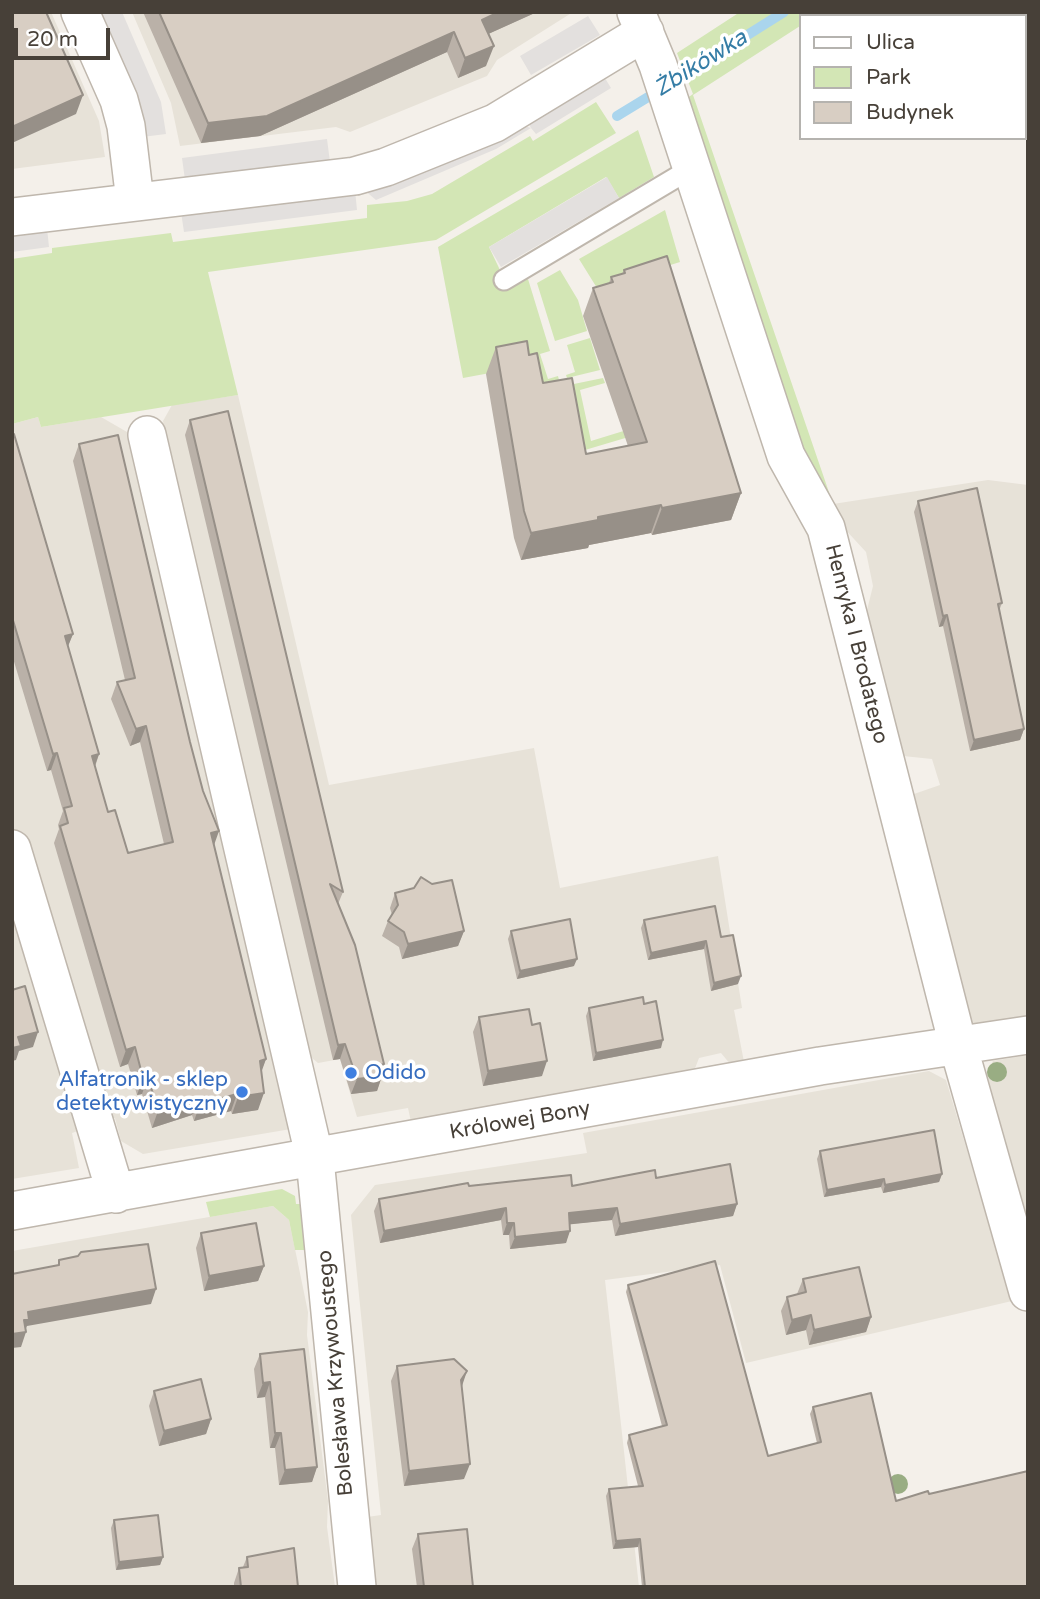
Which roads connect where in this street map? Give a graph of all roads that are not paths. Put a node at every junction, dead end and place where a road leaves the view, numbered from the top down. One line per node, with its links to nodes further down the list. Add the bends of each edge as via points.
1 (80, 12): 4 (street, via 119,100)
2 (641, 22): 3 (street, Henryka I Brodatego); 4 (street, via 495,123 386,167 355,176)
3 (692, 168): 6 (lane); 10 (street, Henryka I Brodatego, via 786,456 826,528)
4 (135, 201): 5 (street)
5 (12, 217)
6 (504, 280)
7 (147, 435): 11 (street, Bolesława Krzywoustego)
8 (12, 849): 12 (street)
9 (1028, 1035): 10 (street, Królowej Bony)
10 (958, 1045): 11 (street, Królowej Bony); 14 (street, Henryka I Brodatego)
11 (315, 1159): 12 (street, Królowej Bony); 15 (street, Bolesława Krzywoustego)
12 (116, 1194): 13 (street, Królowej Bony)
13 (12, 1211)
14 (1028, 1292)
15 (357, 1587)

